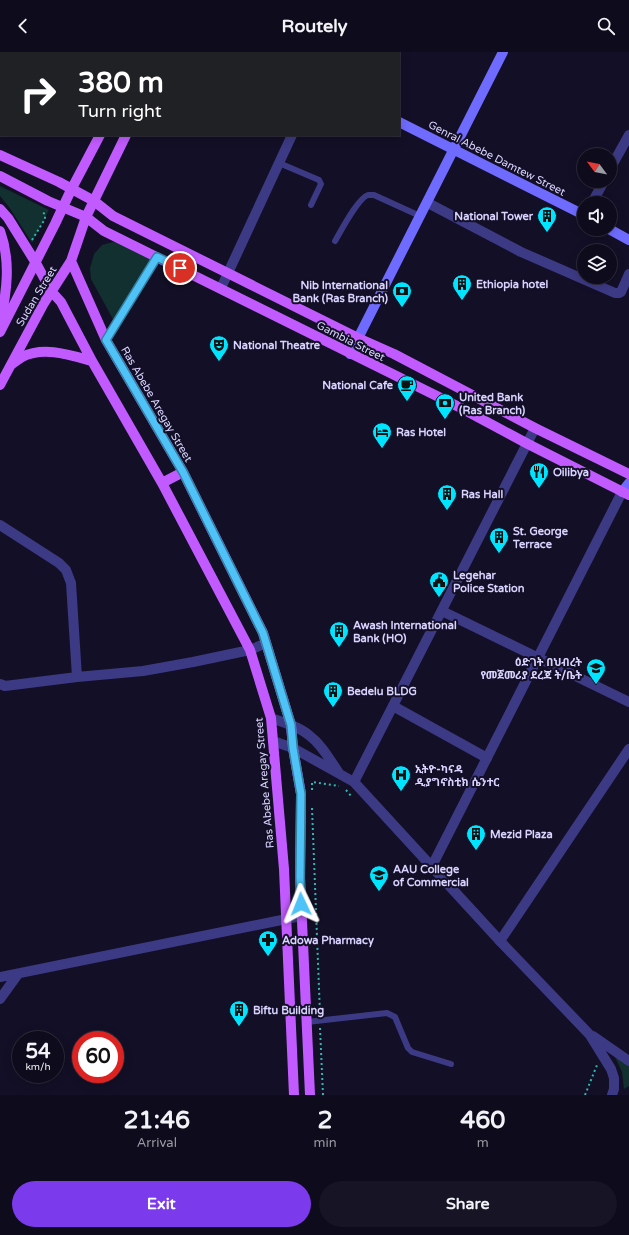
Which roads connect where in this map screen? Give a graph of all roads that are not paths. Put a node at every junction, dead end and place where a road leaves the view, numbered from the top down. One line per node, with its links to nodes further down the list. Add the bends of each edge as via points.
1 (503, 52): 7 (main road)
2 (400, 122): 7 (main road, Genral Abebe Damtew Street)
3 (629, 134): 9 (street)
4 (99, 136): 12 (main road, Sudan Street)
5 (126, 136): 13 (main road, Sudan Street)
6 (292, 136): 10 (street)
7 (454, 149): 14 (main road); 18 (main road, Genral Abebe Damtew Street)
8 (0, 155): 12 (main road, Gambia Street)
9 (617, 157)
10 (279, 163): 15 (lane, via 319,180 321,184); 28 (street)
11 (0, 176): 16 (main road, Gambia Street, via 48,201)
12 (71, 190): 13 (main road, Gambia Street); 16 (main road, Sudan Street)
13 (94, 200): 20 (main road, Sudan Street); 28 (main road, Gambia Street, via 113,216)
14 (428, 202): 19 (main road); 29 (street, via 521,252 610,291 621,292)
15 (311, 205)
16 (64, 206): 20 (main road, Gambia Street); 27 (main road, Sudan Street)
17 (0, 209): 27 (main road, Ras Abebe Aregay Street)
18 (577, 211)
19 (420, 216): 24 (lane, via 369,195 358,203); 34 (main road)
20 (86, 217): 25 (main road, Gambia Street, via 104,231); 26 (main road, Sudan Street)
21 (0, 231): 32 (main road, via 7,262 7,284)
22 (617, 233): 23 (main road)
23 (629, 240)
24 (335, 241)
25 (157, 257): 30 (main road, Gambia Street); 35 (lane)
26 (71, 262): 31 (main road, Sudan Street); 35 (main road, Ras Abebe Aregay Street)
27 (36, 263): 31 (main road, Ras Abebe Aregay Street); 33 (main road, Sudan Street)
28 (228, 274): 30 (street); 34 (main road, Gambia Street)
29 (629, 274)
30 (221, 288): 36 (main road, Gambia Street)
31 (51, 291): 37 (main road, Ras Abebe Aregay Street, via 61,302); 38 (main road, Sudan Street)
32 (0, 322)
33 (0, 332)
34 (358, 338): 36 (main road); 40 (main road, Gambia Street, via 394,354)
35 (106, 340): 42 (main road, Ras Abebe Aregay Street)
36 (350, 354): 41 (main road, Gambia Street)
37 (92, 361): 38 (main road, via 55,352 38,352 22,357); 44 (main road, Ras Abebe Aregay Street)
38 (10, 366): 39 (main road, Sudan Street)
39 (0, 385)
40 (535, 428): 41 (street); 43 (main road, Gambia Street)
41 (528, 444): 46 (main road, Gambia Street); 48 (street)
42 (183, 472): 44 (main road); 49 (main road, Ras Abebe Aregay Street)
43 (629, 474)
44 (162, 483): 50 (main road, Ras Abebe Aregay Street)
45 (629, 483): 46 (main road)
46 (626, 493): 51 (street)
47 (0, 525): 52 (street, via 66,570 71,584)
48 (442, 611): 51 (street); 55 (street)
49 (266, 643): 50 (street); 57 (main road, Ras Abebe Aregay Street)
50 (250, 650): 52 (street, via 143,671); 56 (main road, Ras Abebe Aregay Street)
51 (538, 658): 54 (street); 61 (street)
52 (77, 677): 53 (street, via 5,686)
53 (0, 684)
54 (629, 702)
55 (393, 706): 61 (street); 63 (street)
56 (271, 718): 57 (street); 58 (main road, Ras Abebe Aregay Street)
57 (291, 725): 59 (main road, Ras Abebe Aregay Street); 62 (street, via 310,736)
58 (273, 740): 59 (street); 66 (main road, Ras Abebe Aregay Street, via 284,869)
59 (293, 748): 62 (street); 65 (main road, Ras Abebe Aregay Street, via 301,794)
60 (629, 749): 67 (street)
61 (487, 758): 64 (street)
62 (340, 774): 63 (street)
63 (354, 782): 64 (street)
64 (432, 866): 67 (street)
65 (301, 916): 66 (street); 71 (main road, Ras Abebe Aregay Street)
66 (285, 919): 68 (street); 75 (main road, Ras Abebe Aregay Street)
67 (500, 941): 72 (street)
68 (18, 974): 69 (street); 70 (street)
69 (0, 977)
70 (0, 999)
71 (307, 1022): 74 (lane, via 387,1013 395,1017 412,1052); 76 (main road, Ras Abebe Aregay Street)
72 (590, 1035): 73 (street); 77 (street, via 611,1069 614,1078)
73 (629, 1061)
74 (451, 1064)
75 (294, 1095)
76 (310, 1095)
77 (612, 1095)

